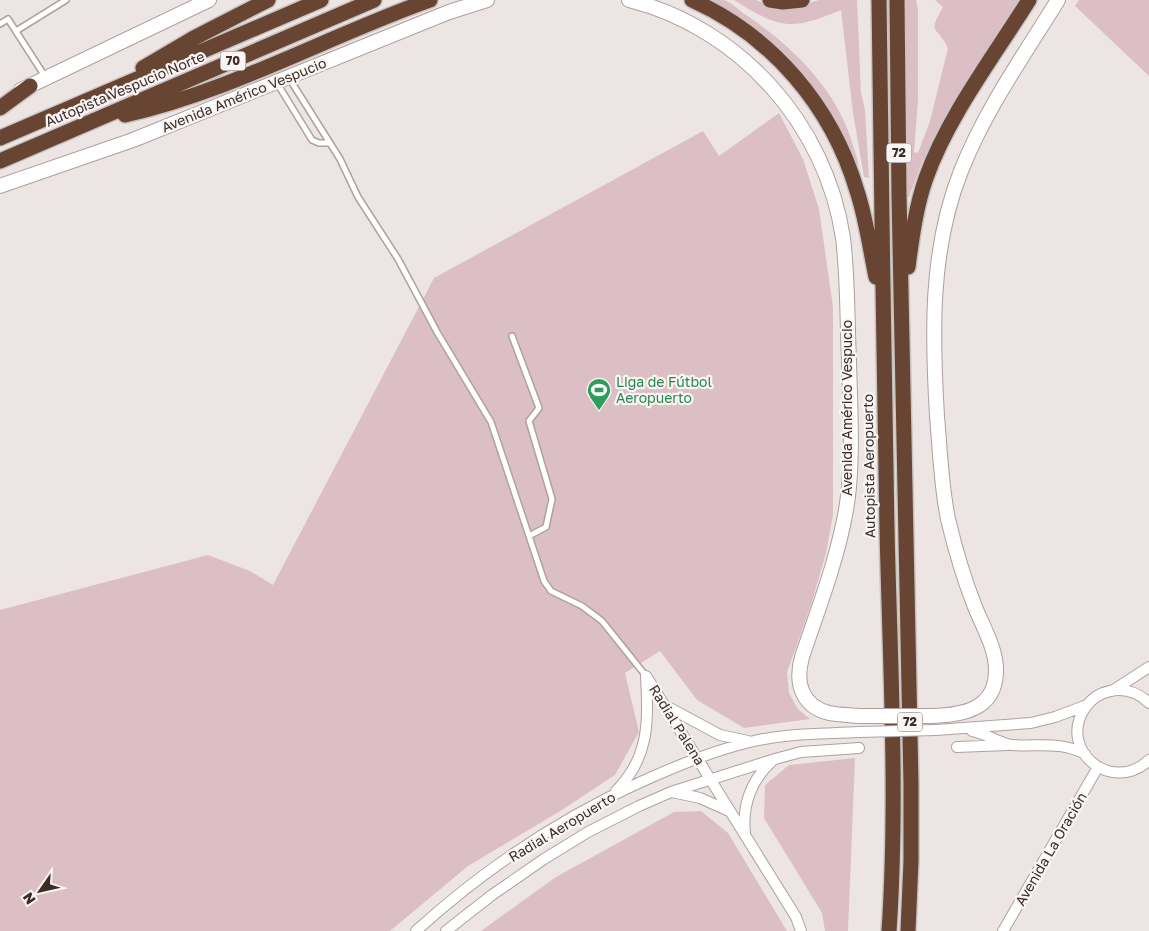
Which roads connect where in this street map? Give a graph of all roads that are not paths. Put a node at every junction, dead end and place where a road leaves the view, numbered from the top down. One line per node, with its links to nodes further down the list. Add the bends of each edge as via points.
1 (66, 0): 19 (lane)
2 (209, 0): 16 (street)
3 (268, 0): 23 (highway, via 180,46)
4 (322, 0): 23 (highway, Autopista Vespucio Norte / 70)
5 (374, 0): 26 (highway, Autopista Vespucio Norte / 70)
6 (430, 0): 17 (highway)
7 (487, 0): 21 (street, Avenida Américo Vespucio, via 449,12)
8 (629, 0): 15 (street, Avenida Américo Vespucio, bridge, via 696,26 728,46 779,95 805,130 819,160 833,196 845,256 850,470 840,540 798,675 806,698 816,708 831,714 932,716 960,714 976,707 990,692 996,679 993,652 960,564 942,481 934,327 935,284 941,244 953,195 970,149)
9 (692, 0): 31 (highway, via 735,23 765,46 793,74 817,106 837,139 857,191)
10 (770, 0): 11 (highway)
11 (802, 0)
12 (880, 0): 31 (highway, Autopista Aeropuerto / 72)
13 (897, 0): 32 (highway, 72)
14 (1029, 0): 32 (highway, via 950,125 932,162 916,216)
15 (1058, 0)
16 (197, 3): 20 (street)
17 (419, 3): 26 (highway, via 209,90 153,108)
18 (0, 24): 19 (lane, via 8,19)
19 (16, 31): 20 (lane)
20 (46, 78): 22 (street)
21 (282, 80): 28 (lane); 28 (lane, via 312,140); 30 (street, Avenida Américo Vespucio, via 132,140)
22 (30, 86): 24 (street); 25 (highway)
23 (104, 94): 27 (highway, Autopista Vespucio Norte / 70)
24 (0, 100)
25 (0, 108)
26 (92, 121): 29 (highway, Autopista Vespucio Norte / 70)
27 (0, 138)
28 (330, 143): 34 (lane, via 358,197 398,259 491,422)
29 (0, 161)
30 (0, 186)
31 (883, 304): 59 (highway, Autopista Aeropuerto / 72, via 892,811)
32 (902, 306): 60 (highway, 72, via 911,784)
33 (512, 336): 34 (lane, via 539,408 529,421 552,499 546,527)
34 (529, 536): 36 (lane, via 551,592 582,606 602,621)
35 (1149, 667): 37 (street)
36 (646, 676): 39 (street, Radial Palena); 53 (street, Radial Palena, via 648,714 645,739 630,774)
37 (1112, 691): 38 (street, via 1134,693); 40 (street, Radial Aeropuerto)
38 (1149, 703)
39 (665, 705): 42 (street, Radial Aeropuerto, via 720,735); 47 (street, Radial Palena)
40 (1087, 705): 41 (street, Radial Aeropuerto, via 1055,718 1031,723); 46 (street, via 1079,721 1078,732)
41 (956, 729): 42 (street, Radial Aeropuerto, bridge, via 781,736); 43 (street, Radial Aeropuerto, via 982,733)
42 (753, 741): 47 (street, Radial Aeropuerto)
43 (1010, 745): 44 (street, Radial Aeropuerto); 46 (street, Radial Aeropuerto, via 1058,745)
44 (957, 747)
45 (859, 748): 48 (street, Radial Aeropuerto, via 801,752)
46 (1085, 754): 50 (street)
47 (697, 758): 51 (street, Radial Palena); 53 (street, Radial Aeropuerto)
48 (775, 759): 51 (street, Radial Aeropuerto); 55 (street, via 751,788 744,816)
49 (1149, 760): 50 (street, via 1126,772 1110,772)
50 (1098, 767): 61 (street, Avenida La Oración)
51 (710, 780): 52 (street, Radial Aeropuerto); 54 (street, Radial Palena)
52 (671, 792): 54 (street, via 700,798); 57 (street, Radial Aeropuerto, via 606,822 544,859)
53 (611, 795): 56 (street, Radial Aeropuerto, via 499,865)
54 (730, 812): 55 (street, Radial Palena)
55 (745, 834): 58 (street, Radial Palena, via 796,917)
56 (416, 931)
57 (446, 931)
58 (801, 931)
59 (888, 931)
60 (908, 931)
61 (1003, 931)

